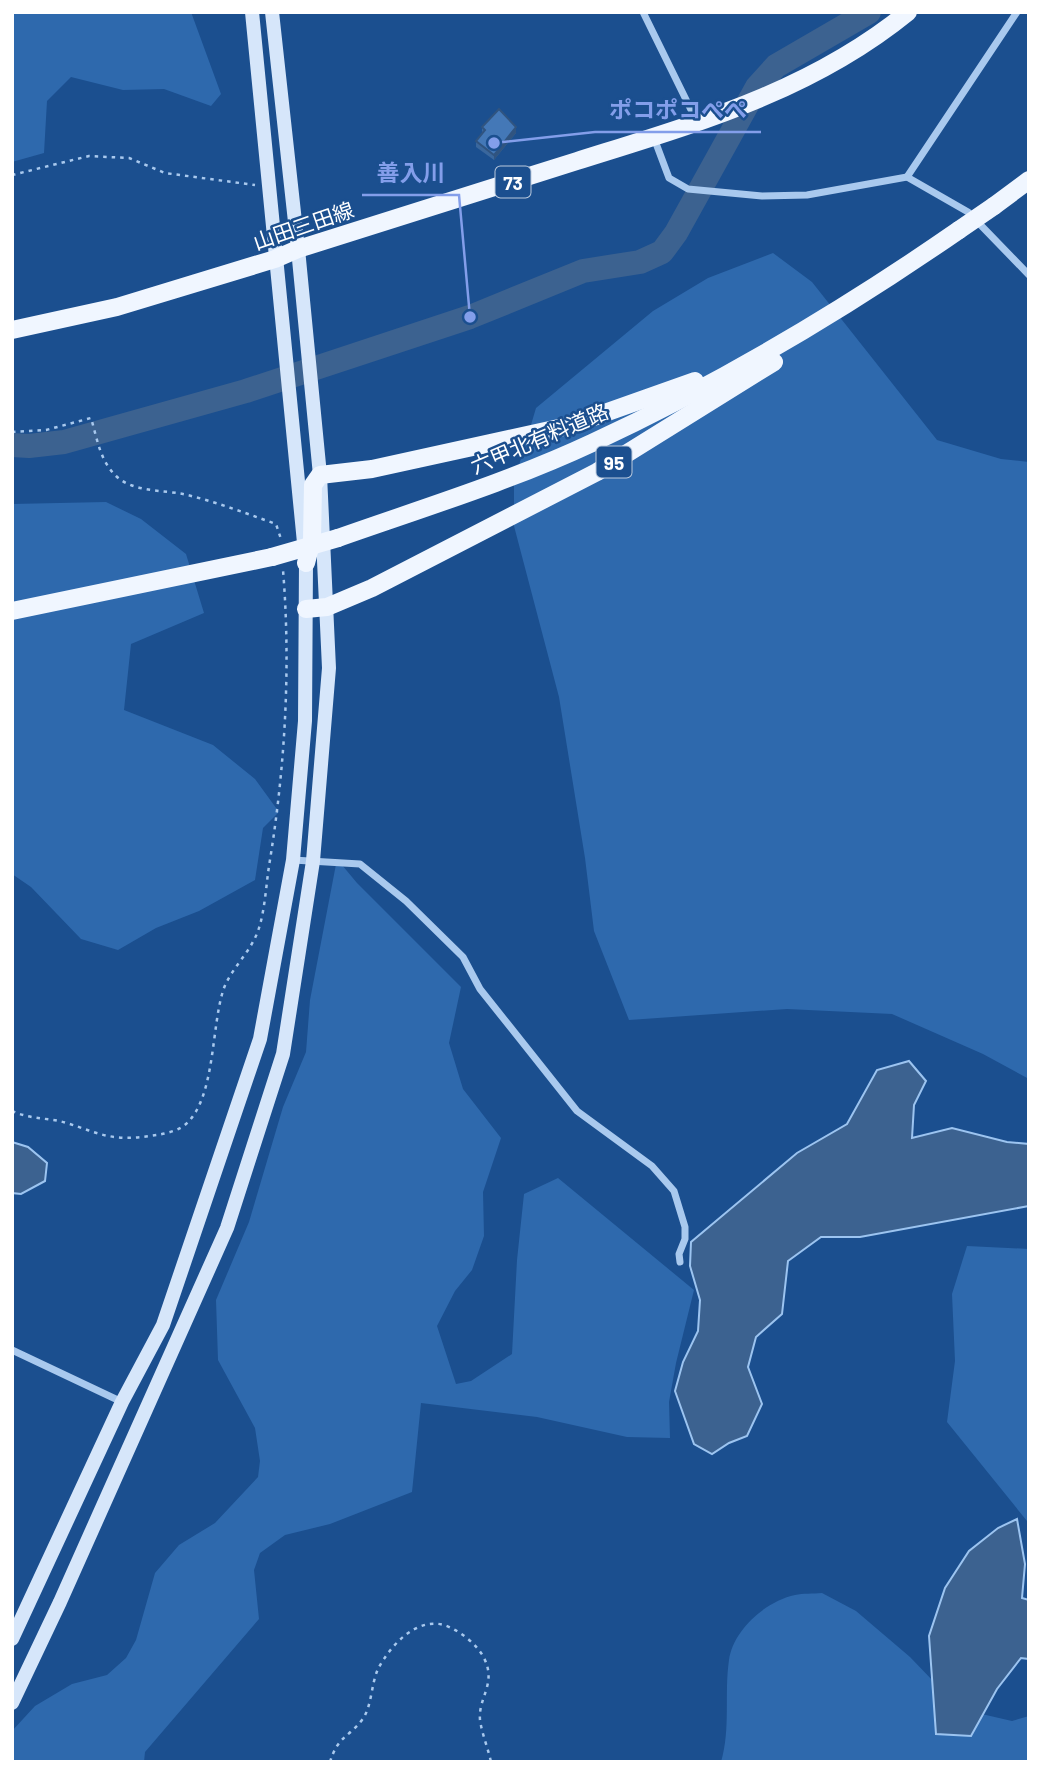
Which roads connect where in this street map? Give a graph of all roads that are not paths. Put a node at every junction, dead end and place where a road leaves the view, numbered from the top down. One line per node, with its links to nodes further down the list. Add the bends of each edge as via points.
1 (252, 12): 11 (street)
2 (272, 12): 10 (street)
3 (643, 12): 6 (street)
4 (908, 12): 6 (main road, 山田三田線 / 73, via 850,54 802,81)
5 (1017, 12): 8 (street)
6 (697, 123): 7 (main road, 山田三田線 / 73)
7 (653, 137): 8 (street, via 669,178 688,189 807,195); 10 (main road, 山田三田線 / 73)
8 (907, 177): 13 (street, via 968,212)
9 (1029, 180): 12 (main road, 六甲北有料道路 / 95, bridge)
10 (298, 249): 11 (main road, 山田三田線 / 73); 16 (street)
11 (275, 259): 14 (main road, 山田三田線 / 73, via 117,307); 17 (street)
12 (899, 272): 15 (main road, 六甲北有料道路 / 95); 18 (main road, 95, via 846,315 597,472 372,589)
13 (1029, 275)
14 (12, 330)
15 (761, 357): 16 (main road, 95, via 568,425 372,469); 20 (main road, 六甲北有料道路 / 95, bridge, via 590,444 338,538 272,557)
16 (320, 475): 17 (main road, via 313,485 312,540); 18 (street)
17 (306, 563): 19 (street)
18 (327, 607): 19 (main road, 95); 22 (street, via 329,668)
19 (306, 609): 21 (street, via 305,721)
20 (12, 611)
21 (293, 860): 22 (street); 25 (street, via 260,1039 163,1325)
22 (313, 861): 23 (street, via 360,864 463,957 481,989 577,1111 652,1166 674,1191 685,1227); 27 (street, via 283,1054 227,1228)
23 (680, 1262)
24 (12, 1350): 25 (street)
25 (122, 1402): 26 (street)
26 (12, 1639)
27 (12, 1703)

